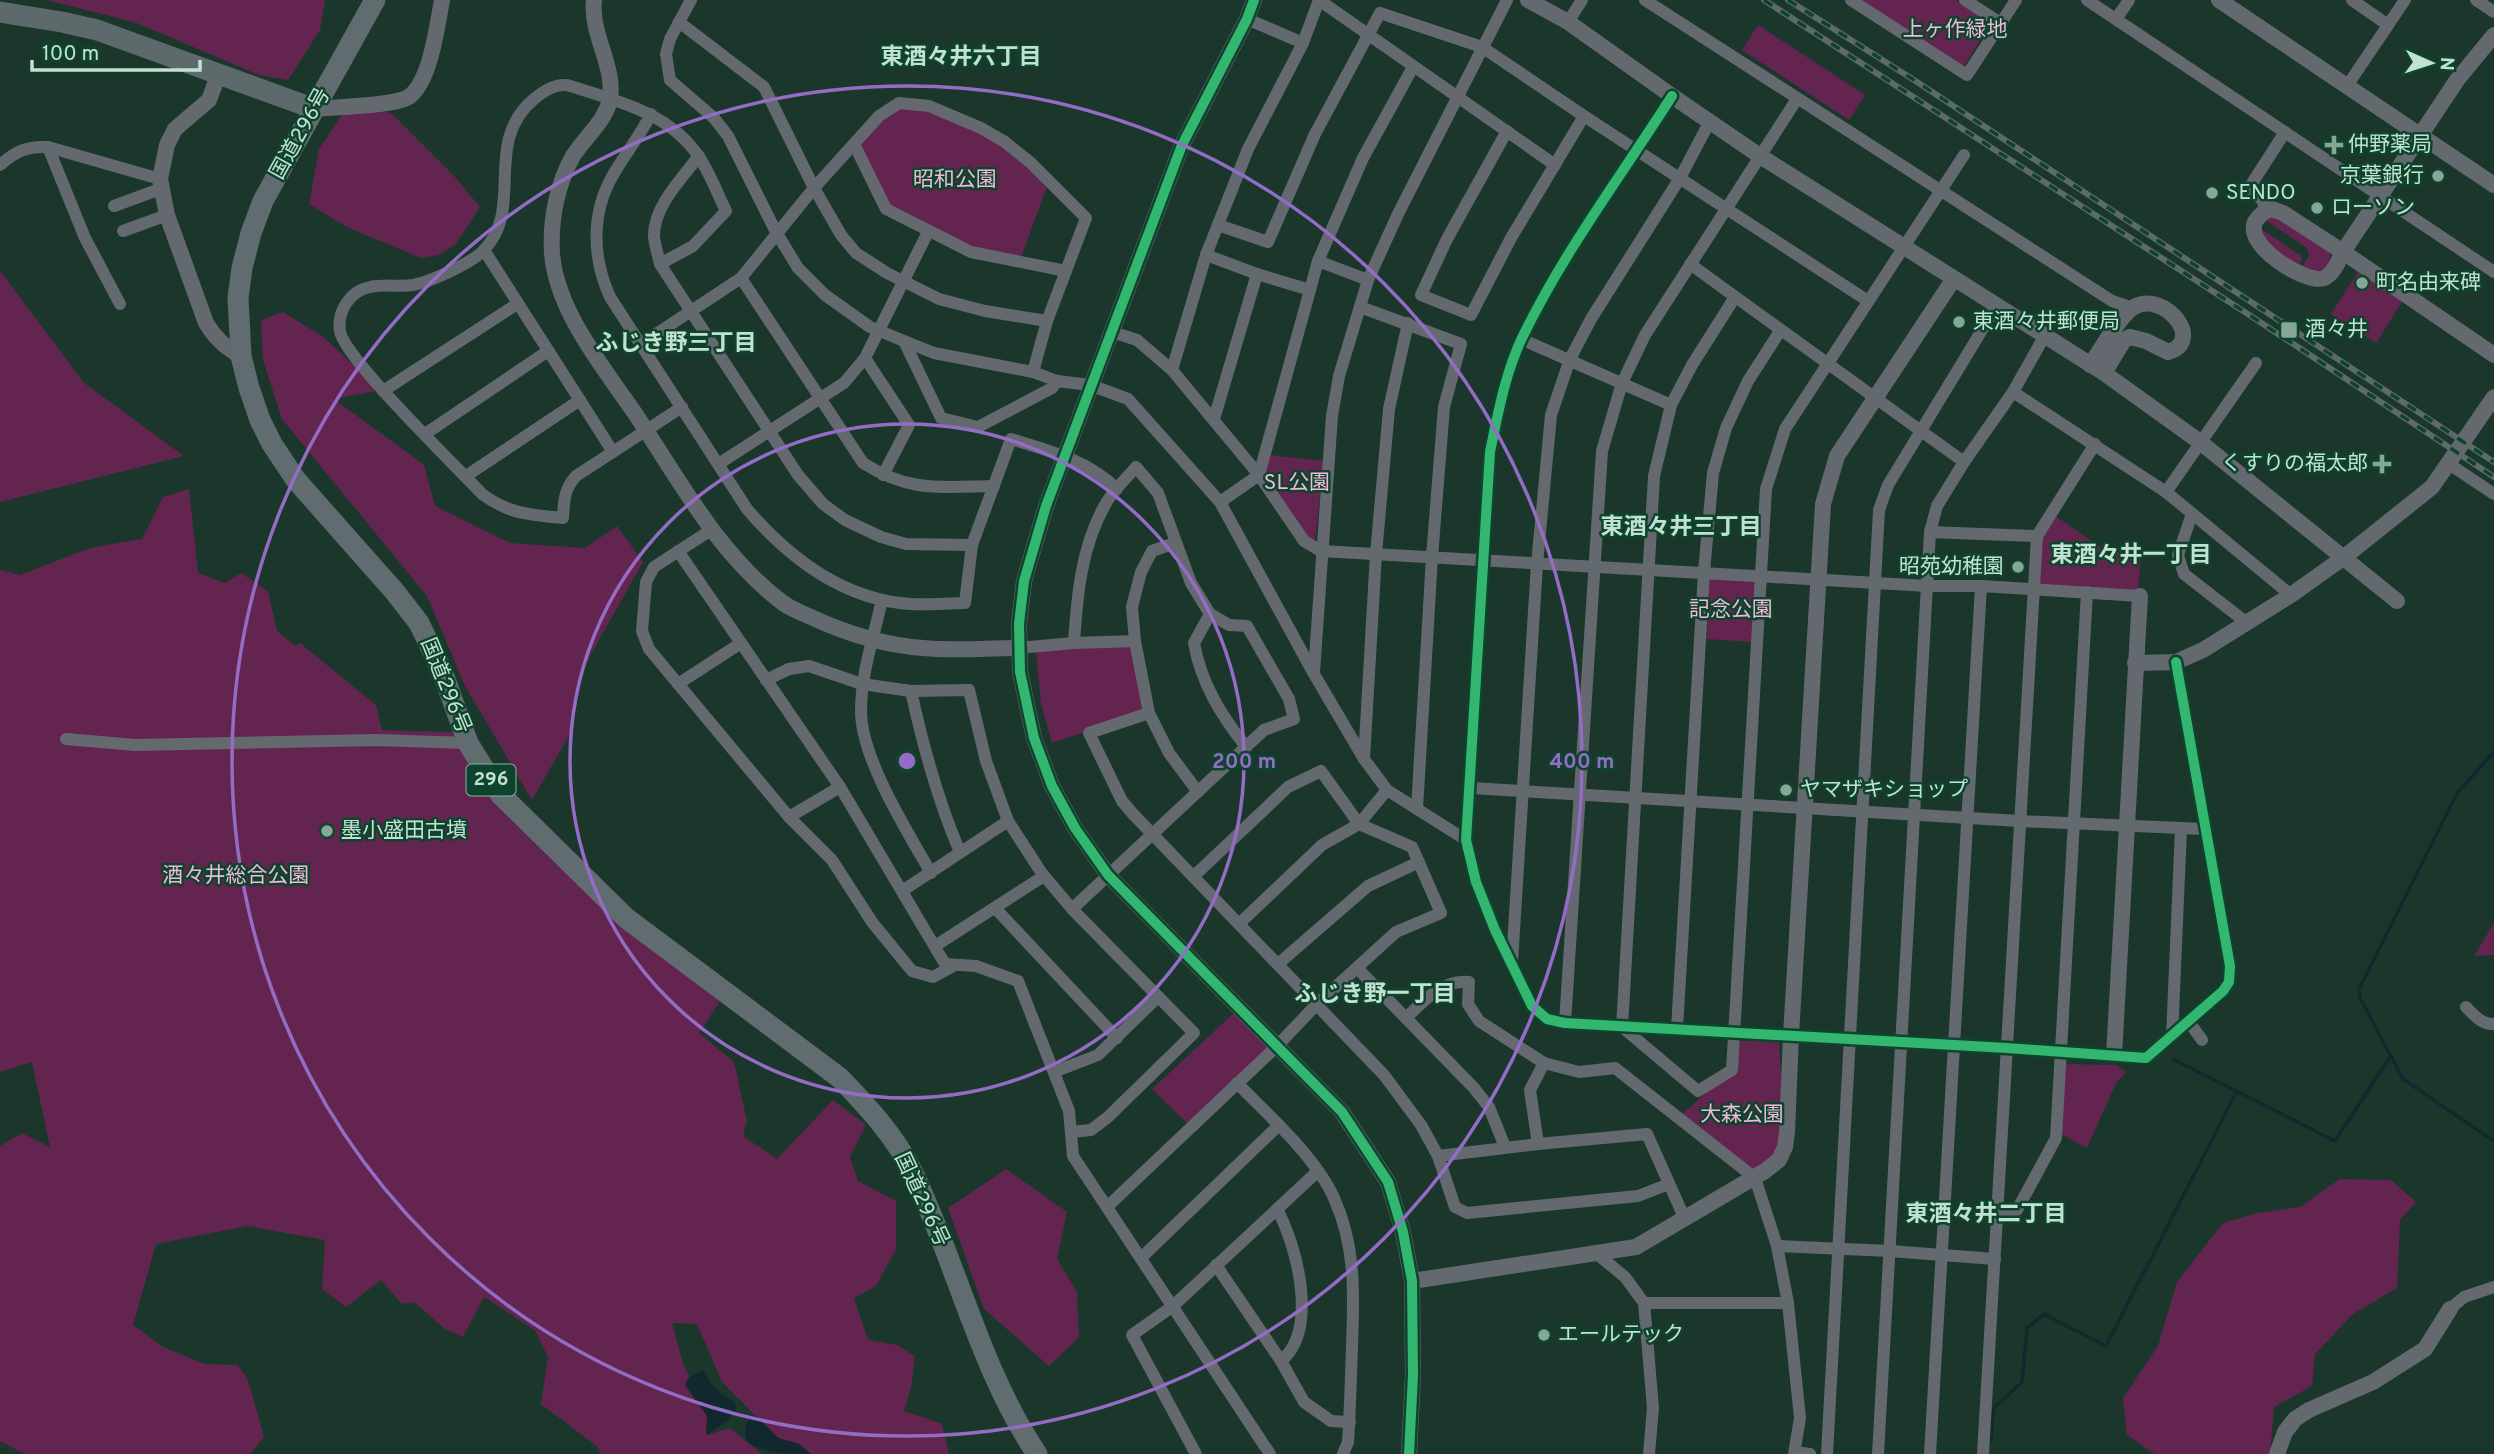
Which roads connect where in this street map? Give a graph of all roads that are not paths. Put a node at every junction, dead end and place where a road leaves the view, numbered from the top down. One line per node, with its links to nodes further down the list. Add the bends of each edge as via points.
1 (375, 0): 38 (highway, 国道296号 / 296)
2 (442, 0): 38 (street, via 428,70 411,96 393,104)
3 (594, 0): 36 (street, via 593,19 609,76)
4 (691, 0): 23 (street)
5 (1254, 0): 21 (street)
6 (1507, 0): 30 (street)
7 (1528, 0): 24 (street)
8 (1582, 0): 24 (street)
9 (1645, 0): 37 (street)
10 (1851, 0): 25 (street, via 1967,75)
11 (1965, 0): 25 (street)
12 (2016, 0): 25 (street)
13 (2087, 0): 22 (street)
14 (2129, 0): 22 (street)
15 (2219, 0): 33 (street)
16 (2352, 0): 26 (street)
17 (2405, 0): 26 (street)
18 (2476, 0): 20 (street)
19 (0, 12): 32 (main road, via 97,30)
20 (2494, 12)
21 (1247, 19): 29 (street); 94 (street, via 1182,145)
22 (2116, 19): 43 (street)
23 (679, 22): 56 (street, via 764,87); 65 (street, via 666,54 670,80 728,136)
24 (1568, 22): 34 (street)
25 (2002, 24)
26 (2388, 24): 33 (street)
27 (1367, 34): 29 (street, via 1319,1); 30 (street, via 1380,13); 31 (street); 63 (street, via 1315,134 1268,242)
28 (2494, 35): 44 (street)
29 (1303, 43): 63 (street, via 1248,149)
30 (1482, 47): 35 (street); 40 (street)
31 (1413, 67): 35 (street); 71 (street, via 1363,158)
32 (219, 73): 38 (main road); 54 (street, via 209,100 175,129 167,145)
33 (2347, 86): 44 (street)
34 (1672, 96): 41 (street); 47 (street)
35 (1458, 97): 42 (street); 78 (street)
36 (610, 99): 39 (street); 68 (street, via 558,84 526,105 506,144 502,219); 122 (street, via 563,177 552,227 552,256 559,286 585,340)
37 (1797, 99): 50 (street); 57 (street)
38 (315, 109): 101 (highway, 国道296号 / 296, via 263,201 251,233 238,298)
39 (651, 114): 49 (street, via 677,131); 98 (street, via 604,191 597,235 601,277)
40 (1584, 116): 47 (street); 52 (street)
41 (1710, 121): 50 (street); 53 (street)
42 (1507, 131): 52 (street); 52 (street, via 1421,295 1471,315)
43 (2285, 132): 58 (street); 61 (street, via 2249,188)
44 (2420, 134): 55 (street); 58 (street)
45 (854, 144): 56 (street); 66 (street, via 886,209); 74 (street, via 878,116 899,103 929,106 1005,142 1086,218)
46 (48, 147): 51 (street, via 31,146); 54 (street); 84 (street, via 85,239)
47 (1638, 150): 53 (street); 96 (street, via 1565,259)
48 (1964, 155): 57 (street)
49 (699, 156): 72 (street, via 658,216 654,236); 72 (street, via 726,211 693,246)
50 (1760, 156): 60 (street); 67 (street)
51 (0, 165)
52 (1555, 165)
53 (1680, 178): 60 (street); 103 (street)
54 (160, 184): 59 (street); 62 (street)
55 (2494, 185)
56 (814, 188): 65 (street); 80 (street, via 856,253)
57 (1941, 192): 67 (street); 88 (street, via 2112,301)
58 (2379, 194): 69 (street); 75 (street)
59 (114, 206)
60 (1726, 208): 73 (street); 83 (street)
61 (2267, 210): 69 (street, via 2283,213); 69 (street, via 2253,227 2257,243 2297,272 2324,278)
62 (167, 215): 64 (street); 101 (street, via 206,323 227,349)
63 (1218, 225): 70 (street)
64 (123, 232)
65 (776, 232): 77 (street); 92 (street, via 798,268 825,295)
66 (928, 232): 74 (street, via 971,253); 80 (street)
67 (1904, 246): 79 (street); 83 (street)
68 (484, 250): 85 (street); 112 (street, via 428,280 370,287 346,303 340,332)
69 (2343, 252): 100 (street)
70 (1206, 255): 76 (street); 107 (street)
71 (1318, 261): 78 (street); 81 (street)
72 (660, 264): 89 (street)
73 (1690, 264): 82 (street); 110 (street, via 1645,335)
74 (1066, 271): 90 (street)
75 (2494, 272)
76 (1257, 274): 81 (street); 121 (street)
77 (741, 278): 89 (street); 116 (street)
78 (1368, 279): 86 (street)
79 (1953, 280): 87 (street); 114 (street)
80 (903, 282): 90 (street, via 939,299); 92 (street)
81 (1310, 290): 134 (street)
82 (1735, 298): 93 (street); 118 (street)
83 (1868, 301): 104 (street)
84 (120, 304)
85 (517, 304): 99 (street); 112 (street)
86 (1360, 307): 91 (street); 148 (street, via 1332,416)
87 (1996, 307): 95 (street); 124 (street)
88 (2133, 308): 106 (street, via 2120,322); 106 (street, via 2158,306 2170,312 2182,327 2181,342 2168,352 2130,337)
89 (690, 312): 98 (street); 123 (street)
90 (1047, 321): 108 (street)
91 (1408, 323): 149 (street, via 1389,409); 150 (street, via 1461,345 1444,407)
92 (878, 330): 97 (street); 102 (street)
93 (1780, 331): 104 (street); 156 (street, via 1748,381 1726,428 1713,473)
94 (1112, 332): 107 (street, via 1137,340); 111 (street)
95 (2044, 337): 106 (street); 113 (street)
96 (1521, 339): 103 (street); 152 (street, via 1502,392 1490,452)
97 (904, 341): 108 (street, via 934,353); 109 (street, via 942,418 978,427 1052,388)
98 (641, 344): 119 (street)
99 (548, 351): 117 (street); 125 (street)
100 (2494, 355)
101 (241, 356): 184 (highway, 国道296号 / 296, via 252,399 272,444 296,480 419,623)
102 (865, 358): 116 (street, via 844,383); 133 (street, via 909,425)
103 (1570, 359): 110 (street); 153 (street, via 1551,415)
104 (1828, 362): 114 (street); 157 (street, via 1785,429 1766,489)
105 (2256, 363): 126 (street)
106 (2097, 369): 126 (street)
107 (1172, 370): 121 (street)
108 (1033, 372): 109 (street)
109 (1057, 380): 111 (street)
110 (1622, 383): 118 (street); 154 (street, via 1602,452)
111 (1090, 385): 129 (street); 140 (street, via 1128,399)
112 (383, 391): 125 (street)
113 (2013, 392): 127 (street); 130 (street)
114 (1875, 396): 124 (street); 158 (street, via 1837,456 1823,503)
115 (2494, 397): 120 (street)
116 (818, 398): 123 (street); 133 (street, via 863,463)
117 (580, 400): 128 (street); 135 (street)
118 (1671, 405): 155 (street, via 1654,477)
119 (682, 407): 122 (street); 131 (street)
120 (2489, 417): 132 (street)
121 (1214, 419): 134 (street)
122 (646, 430): 128 (street); 142 (street)
123 (769, 430): 131 (street); 146 (street, via 798,475 823,504 845,520 906,544)
124 (1921, 430): 130 (street); 159 (street, via 1888,485 1879,510)
125 (425, 434): 135 (street)
126 (2200, 442): 138 (street); 151 (street)
127 (2095, 444): 138 (street); 144 (street)
128 (613, 452): 135 (street, via 568,485 563,518 515,513 482,494)
129 (1065, 456): 136 (street, via 1011,439); 137 (street, via 1102,474); 174 (street, via 1028,564)
130 (1964, 462): 143 (street, via 1937,506)
131 (720, 463): 166 (street, via 747,509 770,536 830,580)
132 (2449, 464): 139 (street); 151 (street, via 2432,486)
133 (883, 475): 136 (street, via 926,488)
134 (1259, 475): 140 (street); 148 (street, via 1304,541)
135 (466, 476)
136 (994, 486): 146 (street)
137 (1117, 489): 145 (street, via 1136,467 1158,493); 173 (street, via 1105,504 1090,541 1077,591)
138 (2166, 492): 141 (street)
139 (2494, 494)
140 (1220, 502): 177 (street)
141 (2192, 514): 164 (street); 169 (street, via 2178,555 2184,574)
142 (711, 530): 147 (street); 170 (street, via 785,605 838,630)
143 (1930, 532): 144 (street); 160 (street)
144 (2038, 536): 162 (street)
145 (1175, 543): 168 (street); 171 (street, via 1152,551 1141,572 1132,607)
146 (972, 545): 166 (street, via 965,603)
147 (678, 551): 172 (street); 179 (street, via 654,567 646,582 642,631 649,649)
148 (1321, 551): 149 (street); 177 (street)
149 (1376, 554): 150 (street); 186 (street)
150 (1432, 557): 152 (street); 197 (street)
151 (2343, 558): 164 (street); 167 (street)
152 (1484, 561): 153 (street); 188 (street)
153 (1537, 564): 154 (street); 191 (street)
154 (1594, 567): 155 (street); 192 (street)
155 (1648, 569): 156 (street); 193 (street)
156 (1704, 572): 157 (street); 194 (street)
157 (1761, 575): 158 (street); 195 (street)
158 (1818, 579): 159 (street); 196 (street)
159 (1875, 582): 160 (street); 198 (street)
160 (1928, 586): 161 (street); 199 (street)
161 (1981, 586): 162 (street); 201 (street)
162 (2035, 589): 163 (street); 203 (street)
163 (2087, 592): 165 (street); 204 (street)
164 (2291, 595): 169 (street)
165 (2140, 596): 176 (street)
166 (882, 600): 170 (street)
167 (2397, 601)
168 (1210, 614): 185 (street, via 1194,643 1198,668 1224,719); 185 (street, via 1229,625 1247,626 1292,709 1294,719 1264,730)
169 (2247, 623): 175 (street)
170 (873, 640): 174 (street, via 924,648); 180 (street)
171 (1135, 641): 173 (street); 182 (street)
172 (741, 643): 178 (street); 179 (street)
173 (1074, 643): 174 (street)
174 (1018, 648): 214 (street, via 1023,693 1043,763 1075,828)
175 (2176, 662): 176 (street); 208 (street)
176 (2135, 663): 206 (street)
177 (1314, 674): 186 (street)
178 (766, 680): 180 (street, via 809,666); 187 (street)
179 (678, 684): 200 (street)
180 (862, 684): 181 (street); 213 (street, via 860,713 870,756)
181 (911, 691): 202 (street, via 969,691 986,761); 211 (street, via 942,809)
182 (1149, 713): 190 (street, via 1169,753); 209 (street, via 1089,733 1122,801)
183 (66, 739): 184 (street, via 135,745 376,740)
184 (468, 743): 279 (highway, 国道296号 / 296, via 501,795 626,918 840,1078 868,1107 911,1169 1000,1390)
185 (1246, 747): 190 (street)
186 (1364, 760): 189 (street)
187 (841, 787): 200 (street); 217 (street)
188 (1471, 788): 191 (street); 210 (street)
189 (1387, 790): 197 (street); 205 (street)
190 (1198, 792): 209 (street)
191 (1523, 792): 192 (street); 222 (street)
192 (1580, 795): 193 (street); 231 (street)
193 (1636, 798): 194 (street); 233 (street)
194 (1690, 801): 195 (street); 234 (street)
195 (1747, 805): 196 (street); 235 (street)
196 (1804, 807): 198 (street); 236 (street)
197 (1418, 809): 210 (street)
198 (1862, 812): 199 (street); 239 (street)
199 (1915, 814): 201 (street); 241 (street)
200 (789, 817): 224 (street, via 832,860 872,922 912,971 933,977)
201 (1967, 817): 203 (street); 242 (street)
202 (1008, 821): 211 (street); 215 (street)
203 (2019, 821): 204 (street); 244 (street)
204 (2072, 822): 206 (street); 245 (street)
205 (1359, 824): 212 (street, via 1412,847); 216 (street, via 1321,771 1288,787); 220 (street, via 1322,845)
206 (2127, 825): 207 (street); 246 (street)
207 (2181, 829): 208 (street); 237 (street)
208 (2204, 829): 230 (street, via 2230,965 2229,982)
209 (1154, 833): 214 (street); 216 (street)
210 (1466, 840): 222 (street, via 1476,882)
211 (960, 852): 213 (street)
212 (1419, 862): 223 (street, via 1368,886); 225 (street, via 1441,913 1396,932)
213 (931, 873): 217 (street)
214 (1108, 875): 219 (street); 243 (street)
215 (1044, 876): 218 (street); 219 (street)
216 (1194, 876): 220 (street)
217 (902, 891): 221 (street)
218 (995, 908): 221 (street); 238 (street)
219 (1072, 909): 226 (street)
220 (1240, 923): 223 (street)
221 (935, 946): 224 (street, via 945,964)
222 (1512, 962): 231 (street, via 1532,1006 1547,1019)
223 (1278, 964): 227 (street)
224 (956, 965): 248 (street, via 976,966 1018,981)
225 (1358, 969): 227 (street); 229 (street)
226 (1158, 997): 238 (street); 251 (street, via 1194,1033 1108,1117 1091,1130)
227 (1317, 1004): 243 (street); 254 (street, via 1384,1075)
228 (2466, 1007): 232 (street, via 2477,1019)
229 (1407, 1017): 247 (street, via 1446,984 1469,982 1468,1004 1479,1021); 253 (street, via 1489,1107)
230 (2189, 1022): 237 (street); 240 (street)
231 (1565, 1023): 233 (street)
232 (2494, 1024)
233 (1622, 1027): 234 (street); 235 (street, via 1698,1091 1732,1070)
234 (1677, 1029): 235 (street)
235 (1733, 1032): 236 (street)
236 (1791, 1035): 239 (street); 256 (street, via 1785,1147 1779,1160)
237 (2172, 1037): 246 (street, via 2146,1058)
238 (1117, 1038): 248 (street, via 1098,1055)
239 (1850, 1038): 241 (street); 263 (street)
240 (2203, 1040)
241 (1901, 1043): 242 (street); 264 (street)
242 (1953, 1045): 244 (street); 266 (street)
243 (1277, 1046): 249 (street); 270 (street, via 1342,1112 1388,1182)
244 (2007, 1048): 245 (street); 260 (street)
245 (2060, 1052): 246 (street); 260 (street, via 2056,1138 2017,1210)
246 (2114, 1055)
247 (1544, 1063): 252 (street, via 1530,1090); 256 (street, via 1579,1072 1615,1068)
248 (1054, 1072): 251 (street, via 1069,1111)
249 (1237, 1083): 250 (street); 258 (street)
250 (1279, 1125): 255 (street); 267 (street)
251 (1071, 1132): 258 (street, via 1073,1156)
252 (1538, 1144): 253 (street); 257 (street, via 1647,1135)
253 (1505, 1147): 254 (street)
254 (1438, 1156): 257 (street, via 1455,1207 1467,1213 1638,1196)
255 (1318, 1171): 259 (street); 277 (street, via 1334,1197 1353,1263)
256 (1755, 1178): 261 (street); 262 (street)
257 (1669, 1184): 261 (street)
258 (1107, 1207): 267 (street)
259 (1277, 1209): 269 (street); 276 (street, via 1289,1231 1300,1293 1297,1340)
260 (1997, 1210): 268 (street)
261 (1684, 1217): 265 (street, via 1636,1247)
262 (1777, 1246): 263 (street); 273 (street)
263 (1838, 1248): 264 (street); 286 (street)
264 (1890, 1251): 266 (street); 287 (street)
265 (1597, 1254): 270 (street); 272 (street, via 1625,1277)
266 (1942, 1255): 268 (street); 288 (street)
267 (1142, 1257): 274 (street)
268 (1994, 1259): 289 (street)
269 (1216, 1265): 274 (street); 276 (street)
270 (1412, 1281): 283 (street)
271 (2494, 1287): 275 (street, via 2464,1297)
272 (1644, 1303): 273 (street); 284 (street, via 1653,1408)
273 (1788, 1303): 278 (street, via 1800,1418)
274 (1173, 1306): 280 (street, via 1132,1335); 281 (street)
275 (2450, 1309): 290 (street, via 2425,1349 2373,1382 2295,1419)
276 (1281, 1361): 277 (street, via 1304,1402 1331,1421)
277 (1350, 1422): 282 (street)
278 (1794, 1453): 285 (street)
279 (1037, 1454)
280 (1196, 1454)
281 (1270, 1454)
282 (1343, 1454)
283 (1409, 1454)
284 (1649, 1454)
285 (1810, 1454)
286 (1827, 1454)
287 (1878, 1454)
288 (1930, 1454)
289 (1983, 1454)
290 (2277, 1454)

